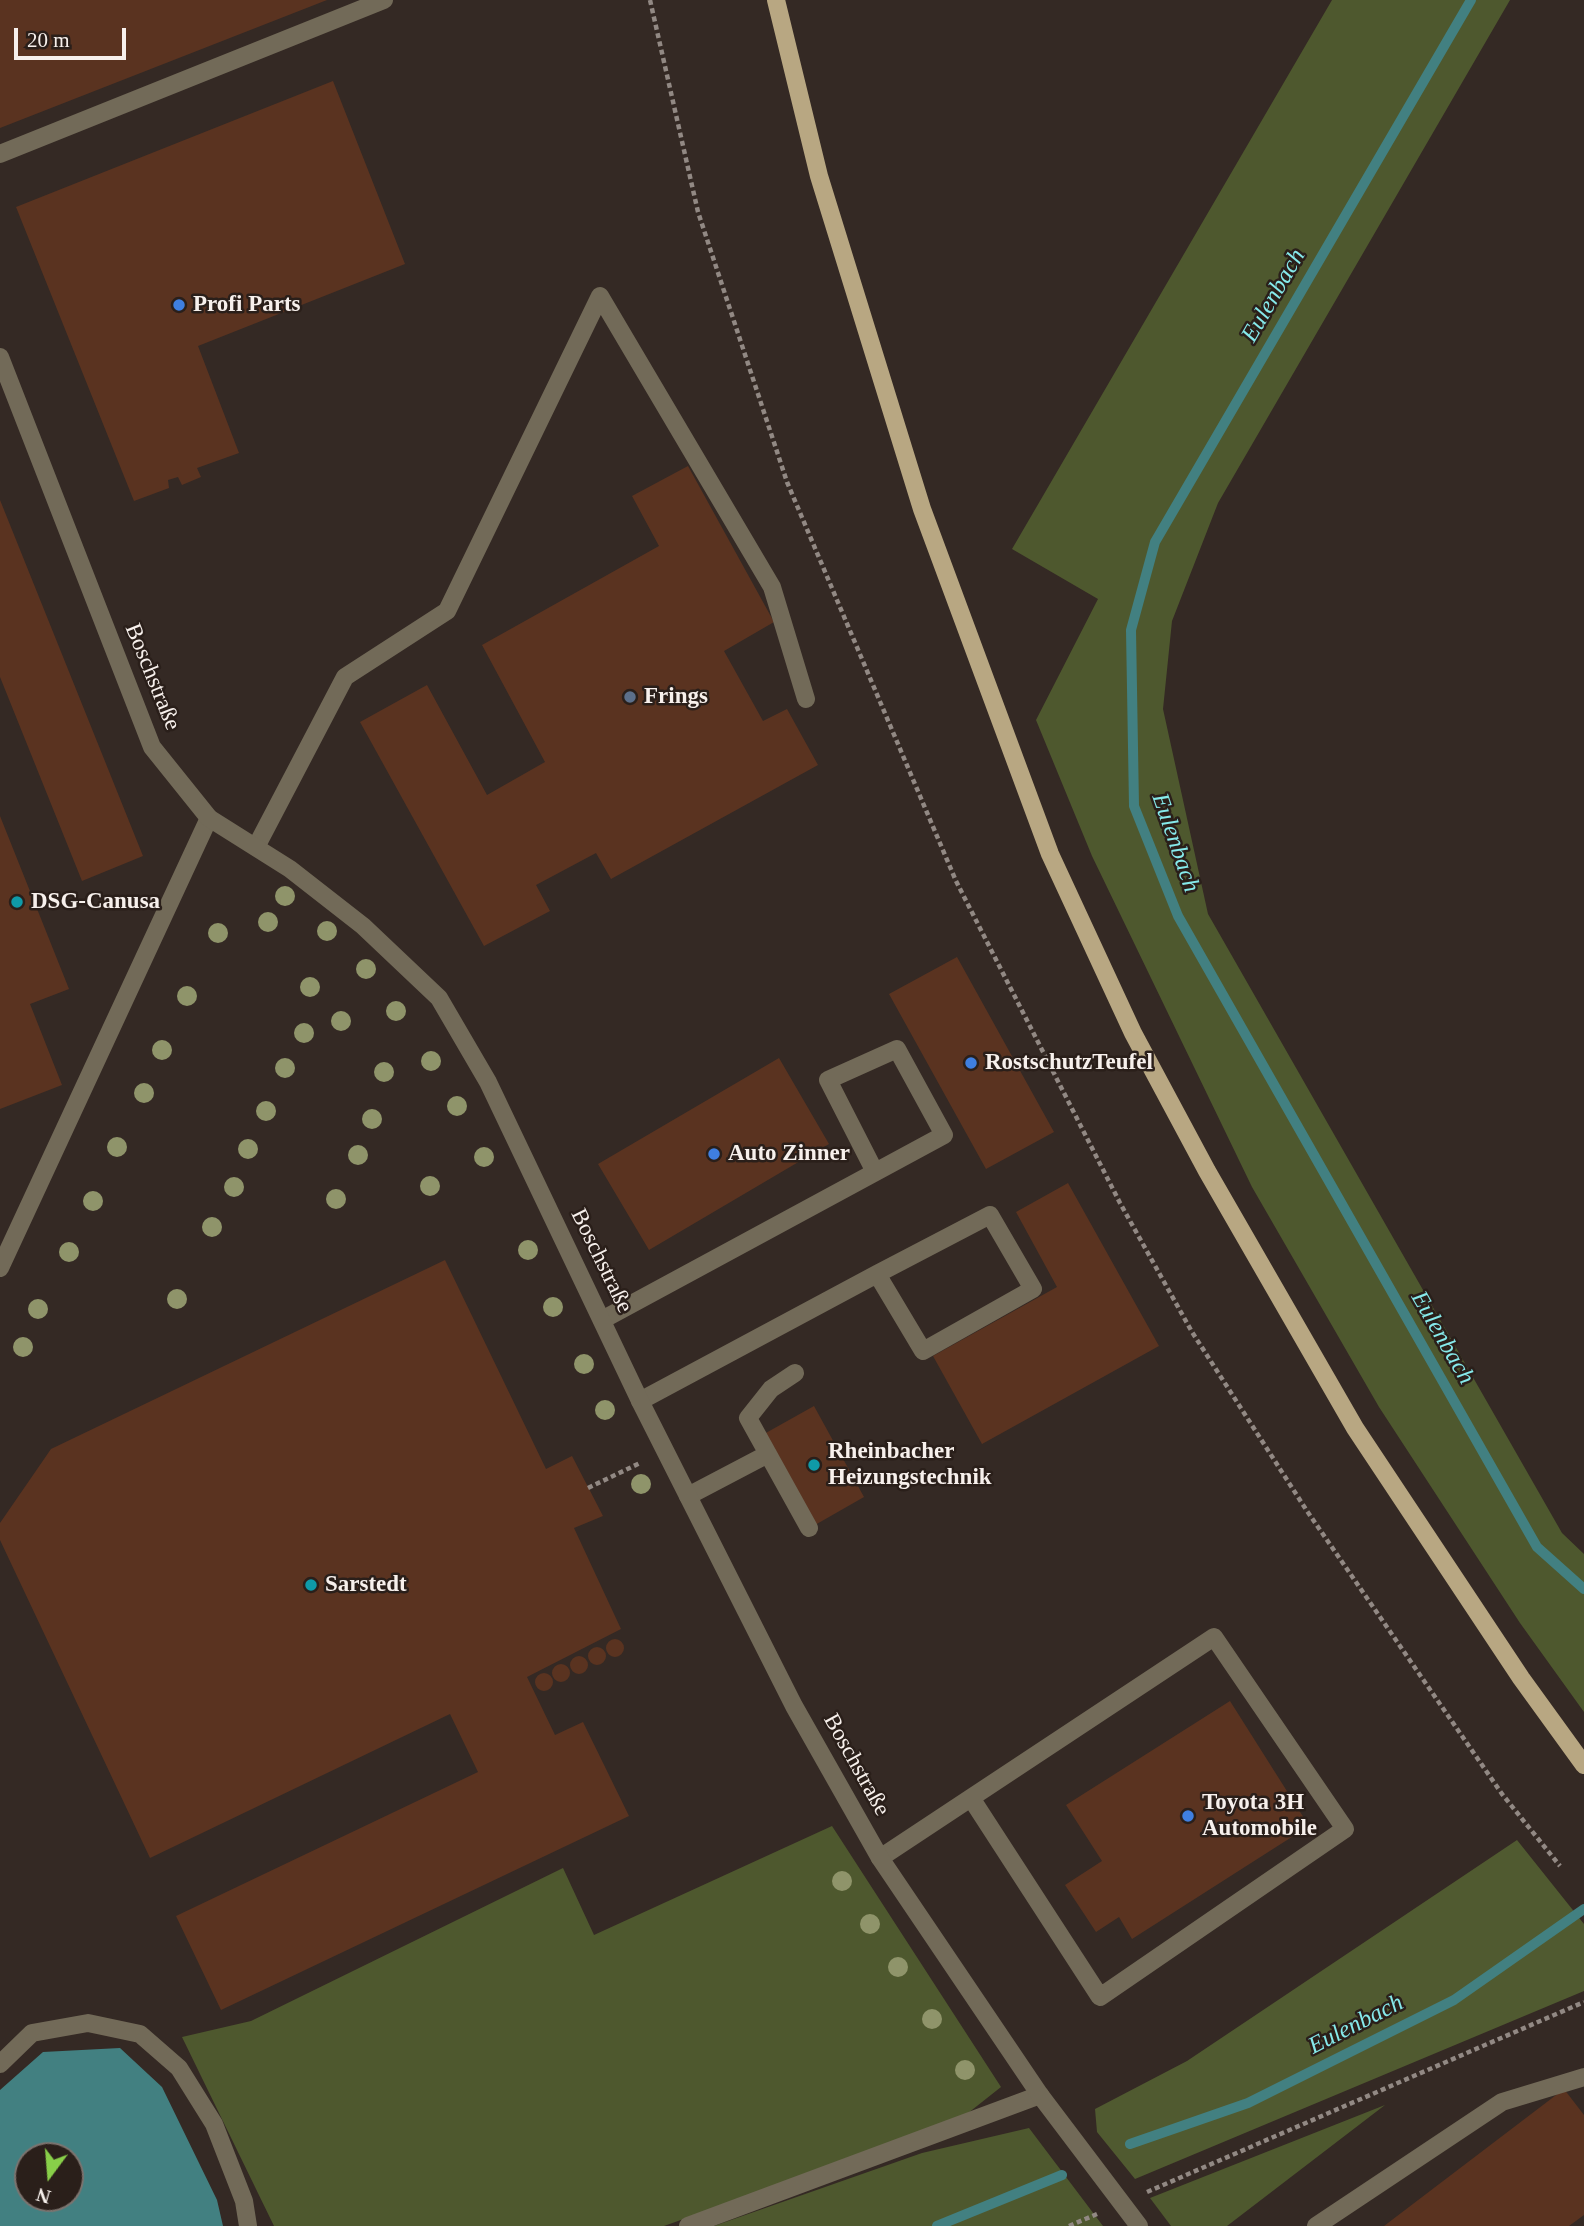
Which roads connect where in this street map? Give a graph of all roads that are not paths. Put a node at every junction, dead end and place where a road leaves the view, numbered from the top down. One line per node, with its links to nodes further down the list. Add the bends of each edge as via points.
1 (384, 0): 3 (street)
2 (776, 0): 17 (main road, via 819,176 922,509 1056,866 1133,1033 1348,1416)
3 (0, 154)
4 (0, 357): 6 (street, Boschstraße, via 152,747)
5 (806, 699): 7 (street, via 772,587 600,296 447,611 345,677)
6 (209, 818): 7 (street, Boschstraße); 9 (street)
7 (256, 847): 11 (street, Boschstraße, via 363,926 439,998 488,1082)
8 (875, 1172): 8 (street, via 944,1135 897,1049 828,1080); 11 (street)
9 (0, 1268)
10 (877, 1275): 10 (street, via 990,1215 1033,1289 923,1351); 13 (street)
11 (602, 1320): 13 (street, Boschstraße)
12 (795, 1373): 14 (street, via 771,1388 748,1418)
13 (640, 1401): 15 (street, Boschstraße)
14 (768, 1454): 15 (street); 16 (street)
15 (688, 1496): 19 (street, Boschstraße, via 794,1706)
16 (808, 1528)
17 (1584, 1765)
18 (971, 1798): 18 (street, via 1214,1637 1345,1829 1100,1997); 19 (street)
19 (880, 1858): 22 (street, Boschstraße)
20 (0, 2064): 23 (street, via 32,2033 88,2023 140,2034 179,2068 214,2124 244,2202)
21 (1584, 2077): 26 (street, via 1502,2102)
22 (1040, 2095): 24 (street); 25 (street, Boschstraße)
23 (248, 2226)
24 (688, 2226)
25 (1139, 2226)
26 (1316, 2226)

